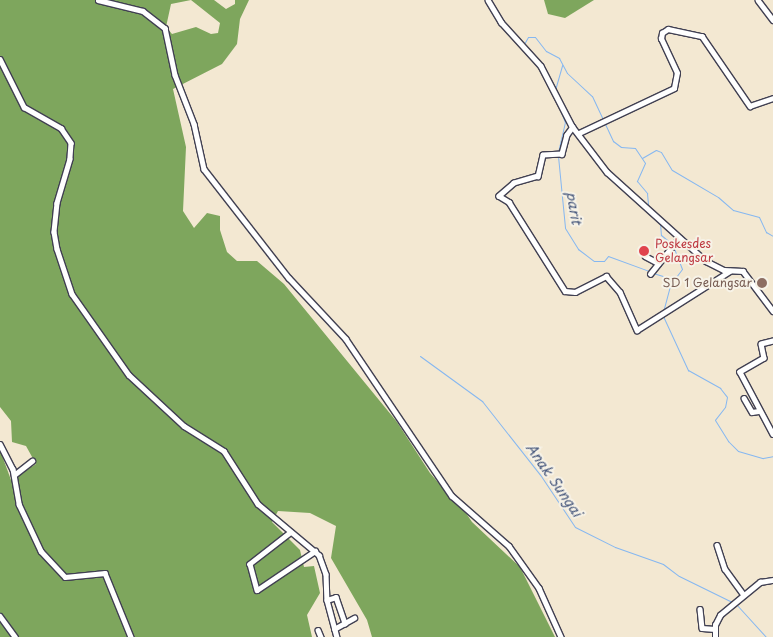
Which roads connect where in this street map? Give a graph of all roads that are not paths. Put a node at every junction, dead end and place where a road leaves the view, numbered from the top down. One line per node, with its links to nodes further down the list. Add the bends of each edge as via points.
1 (98, 0): 39 (street, via 142,11 165,28 174,75 194,124 204,169 289,278 346,339 452,496 509,546 539,588)
2 (488, 0): 7 (street, via 501,22 541,66)
3 (758, 0): 4 (street)
4 (773, 20)
5 (0, 60): 22 (street, via 24,107 61,128 71,144 54,232 72,294 130,375 184,426 224,451 253,499)
6 (773, 98): 8 (street, via 750,106 702,36 668,29 662,33 661,39 677,73 675,86 668,93)
7 (573, 127): 8 (street); 12 (street, via 558,155 543,155 538,176 514,183 499,196 509,202 565,291 575,292 607,276 620,292 637,330)
8 (578, 133): 9 (street, via 607,172 656,213)
9 (679, 238): 11 (street); 12 (street, via 712,265)
10 (645, 256): 11 (street)
11 (658, 264): 13 (street)
12 (730, 272): 14 (street, via 742,271)
13 (650, 274)
14 (773, 311)
15 (773, 341): 17 (street, via 761,344 764,358 740,372)
16 (744, 398): 17 (street, via 752,412)
17 (758, 410): 18 (street)
18 (773, 434)
19 (0, 444): 21 (street)
20 (32, 461): 21 (street)
21 (14, 475): 36 (street, via 18,504 41,551 65,577 105,573)
22 (290, 533): 24 (street, via 302,538); 24 (street, via 250,564 257,590)
23 (717, 545): 26 (street, via 725,569)
24 (314, 551): 27 (street, via 323,564)
25 (773, 580): 26 (street, via 760,582)
26 (743, 594): 33 (street, via 716,619)
27 (327, 600): 31 (street, via 336,597); 32 (street)
28 (700, 609): 33 (street, via 702,628)
29 (0, 616): 35 (street)
30 (354, 618): 31 (street)
31 (345, 623): 32 (street)
32 (334, 628): 38 (street)
33 (715, 629): 40 (street)
34 (318, 630): 37 (street)
35 (15, 637)
36 (131, 637)
37 (322, 637)
38 (337, 637)
39 (561, 637)
40 (715, 637)

